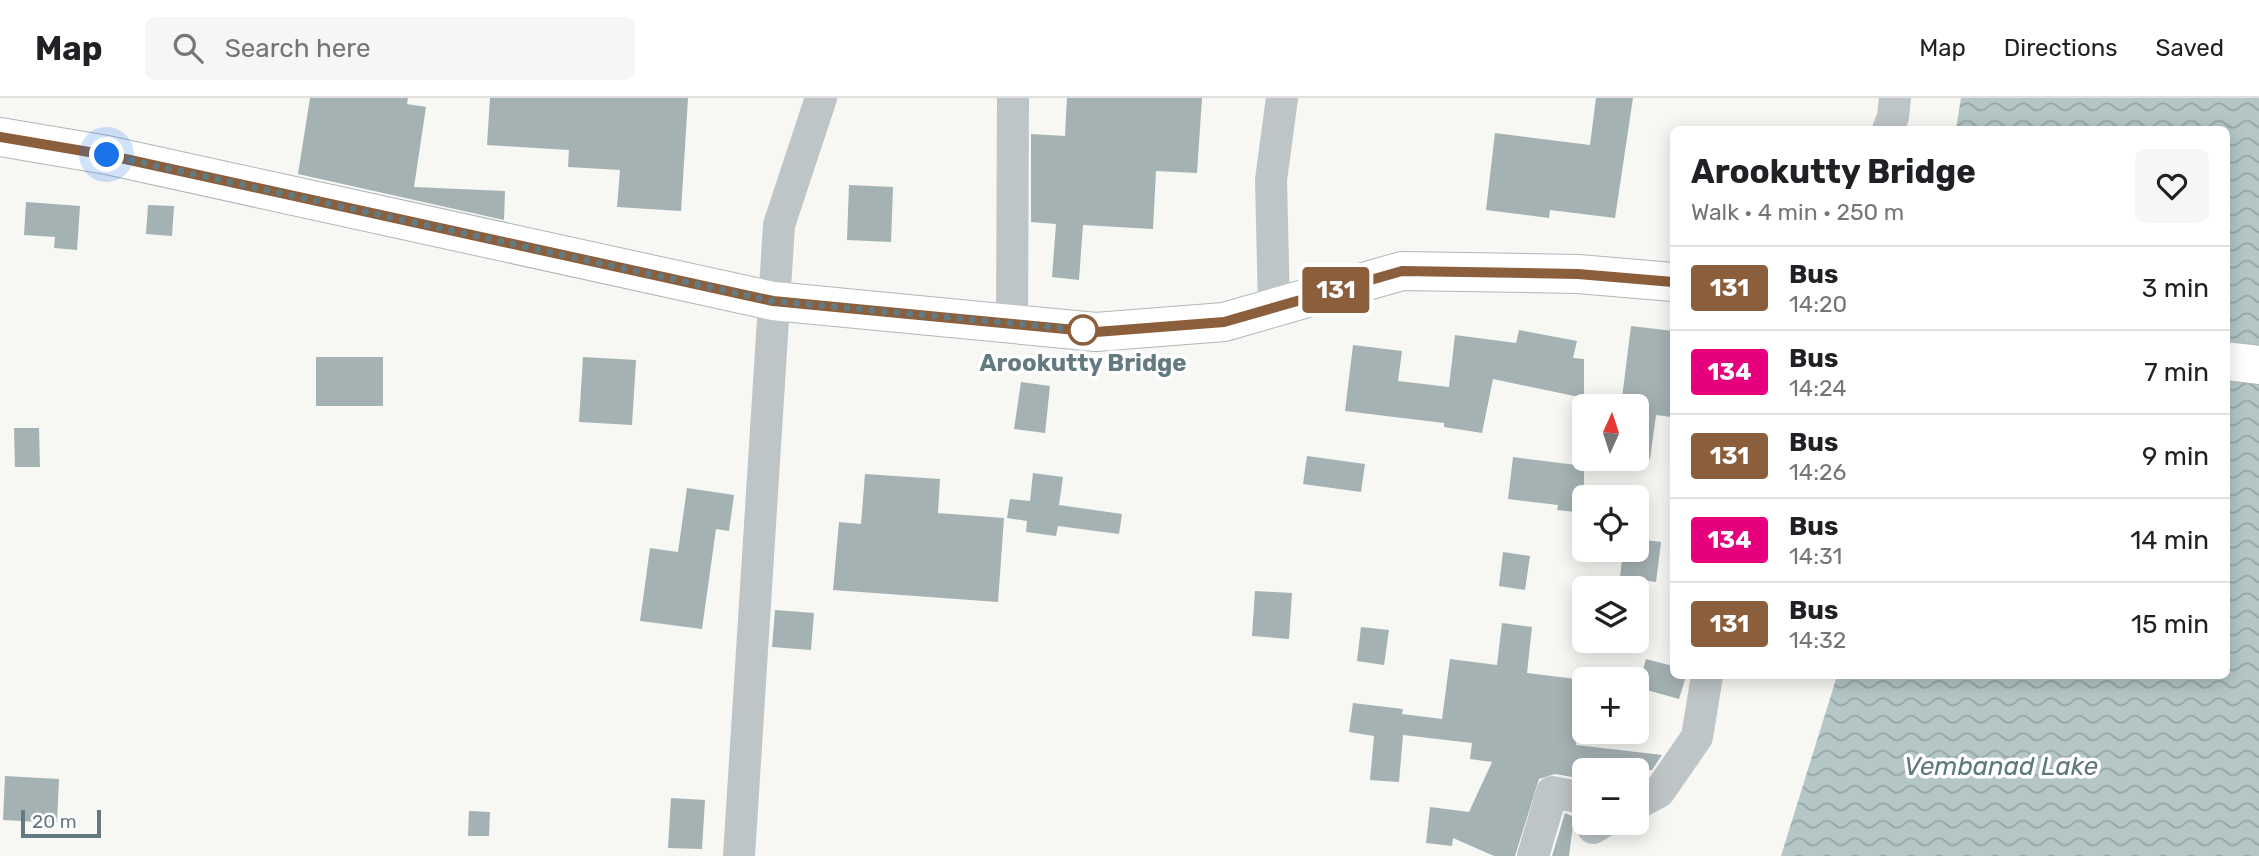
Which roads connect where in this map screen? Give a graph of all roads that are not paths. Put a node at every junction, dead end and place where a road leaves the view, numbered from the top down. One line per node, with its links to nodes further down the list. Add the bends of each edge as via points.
1 (821, 98): 8 (street, via 779,225)
2 (1013, 98): 10 (street)
3 (1282, 98): 9 (street, via 1271,180)
4 (1895, 98): 5 (street)
5 (1890, 126)
6 (0, 137): 8 (main road, via 107,155)
7 (1670, 282): 9 (main road, via 1578,274 1402,271)
8 (773, 301): 10 (main road); 16 (street)
9 (1274, 307): 10 (main road, via 1224,322 1096,332)
10 (1012, 324)
11 (2230, 361): 12 (main road)
12 (2259, 365)
13 (1707, 679): 15 (street, via 1697,737 1659,792)
14 (1572, 797): 17 (street, via 1552,792)
15 (1649, 797)
16 (739, 856)
17 (1533, 856)

